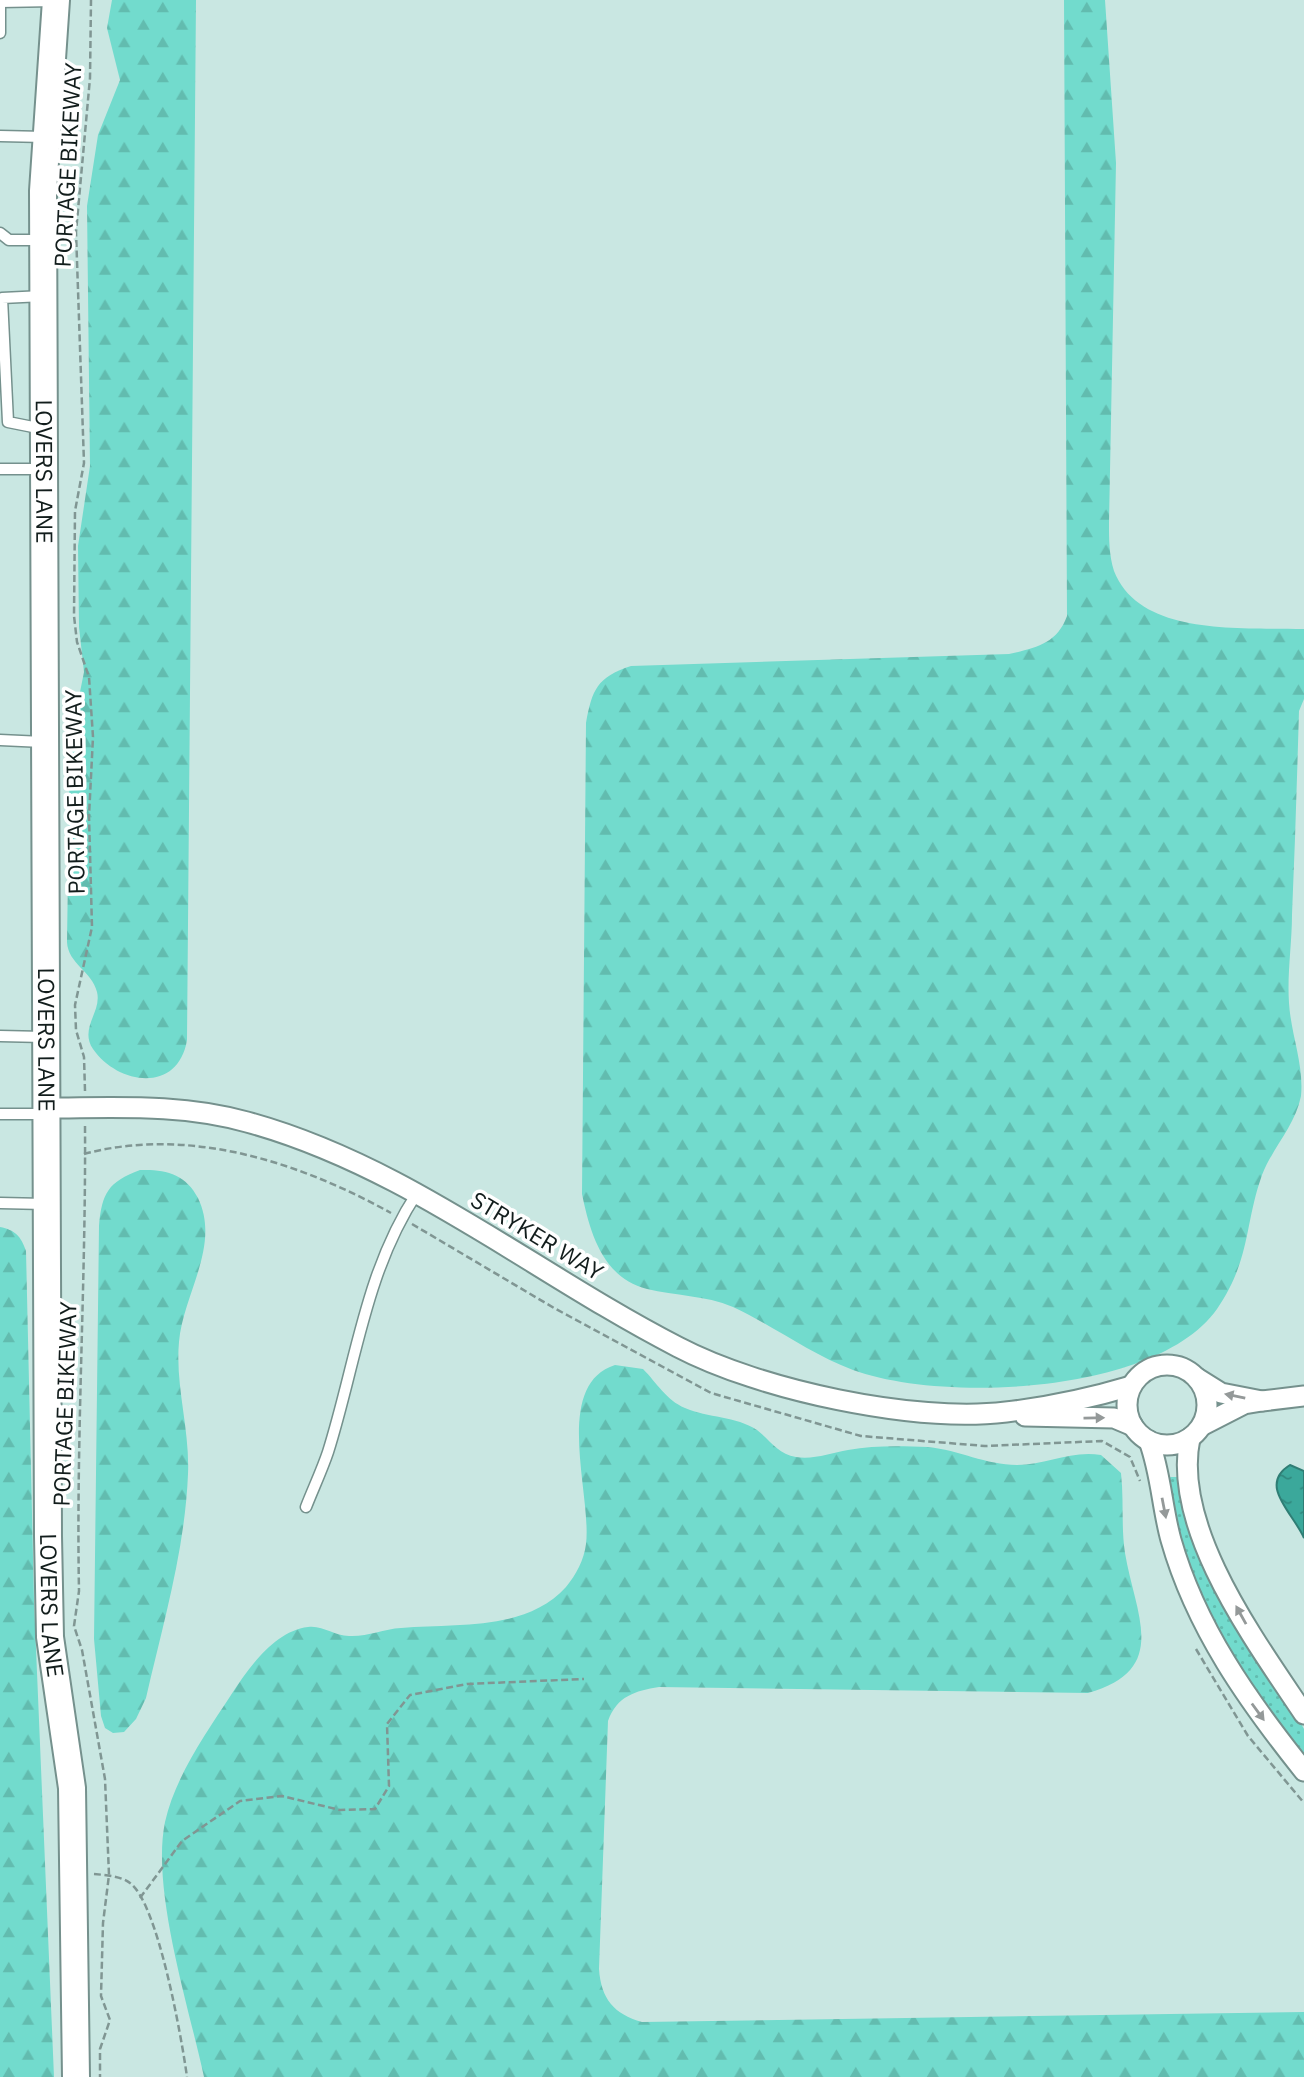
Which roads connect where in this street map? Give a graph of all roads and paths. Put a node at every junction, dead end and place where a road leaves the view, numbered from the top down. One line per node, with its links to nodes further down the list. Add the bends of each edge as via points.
1 (91, 0): 19 (path, PORTAGE BIKEWAY, via 90,78 76,232 84,463 75,511 74,616 89,677 93,737 89,816 92,927 75,1005)
2 (56, 1): 3 (lane); 6 (street, LOVERS LANE)
3 (0, 3): 4 (lane)
4 (0, 33)
5 (0, 136): 6 (lane)
6 (47, 137): 8 (street, LOVERS LANE)
7 (0, 233): 8 (lane, via 9,240)
8 (43, 240): 9 (street, LOVERS LANE)
9 (43, 296): 10 (lane); 12 (street, LOVERS LANE)
10 (1, 297): 11 (lane)
11 (4, 427): 12 (lane)
12 (44, 429): 14 (street, LOVERS LANE)
13 (0, 469): 14 (lane)
14 (44, 469): 16 (street, LOVERS LANE)
15 (0, 740): 16 (lane)
16 (44, 742): 18 (street, LOVERS LANE)
17 (0, 1036): 18 (lane)
18 (44, 1037): 20 (street, LOVERS LANE)
19 (86, 1081)
20 (45, 1111): 21 (lane); 23 (street, STRYKER WAY, via 153,1107 210,1113 289,1136 374,1170); 25 (street, LOVERS LANE)
21 (0, 1114)
22 (85, 1145): 39 (path, PORTAGE BIKEWAY, via 79,1591 74,1626 105,1779)
23 (417, 1193): 30 (street, STRYKER WAY, via 681,1349 721,1364 847,1402); 34 (lane, via 380,1261 327,1452)
24 (0, 1203): 25 (lane)
25 (46, 1204): 38 (street, LOVERS LANE, via 50,1637 72,1788)
26 (1197, 1378): 27 (street, STRYKER WAY, via 1187,1370 1162,1365 1139,1376); 29 (street, one-way to 26, via 1221,1393); 32 (street, via 1207,1400)
27 (1131, 1387): 30 (street, STRYKER WAY); 31 (street, via 1128,1413)
28 (1304, 1396): 29 (street)
29 (1262, 1401): 32 (street, via 1244,1404)
30 (1004, 1413): 31 (street, STRYKER WAY, one-way to 31, via 1114,1418)
31 (1133, 1426): 33 (street, STRYKER WAY)
32 (1196, 1432): 33 (street, via 1171,1445); 36 (street, one-way to 32, via 1250,1631 1202,1537 1185,1463)
33 (1149, 1441): 37 (street, one-way to 37, via 1171,1542 1190,1594 1255,1709)
34 (306, 1507)
35 (584, 1679): 40 (path, via 467,1684 410,1695 387,1724 389,1786 375,1809 340,1810 282,1796 240,1801 182,1841)
36 (1304, 1713)
37 (1304, 1771)
38 (73, 1872): 39 (path); 41 (street, LOVERS LANE)
39 (109, 1875): 40 (path, via 131,1883); 42 (path, PORTAGE BIKEWAY, via 102,1996 110,2020 100,2049)
40 (140, 1898): 43 (path, via 176,2009)
41 (76, 2077)
42 (100, 2077)
43 (187, 2077)

